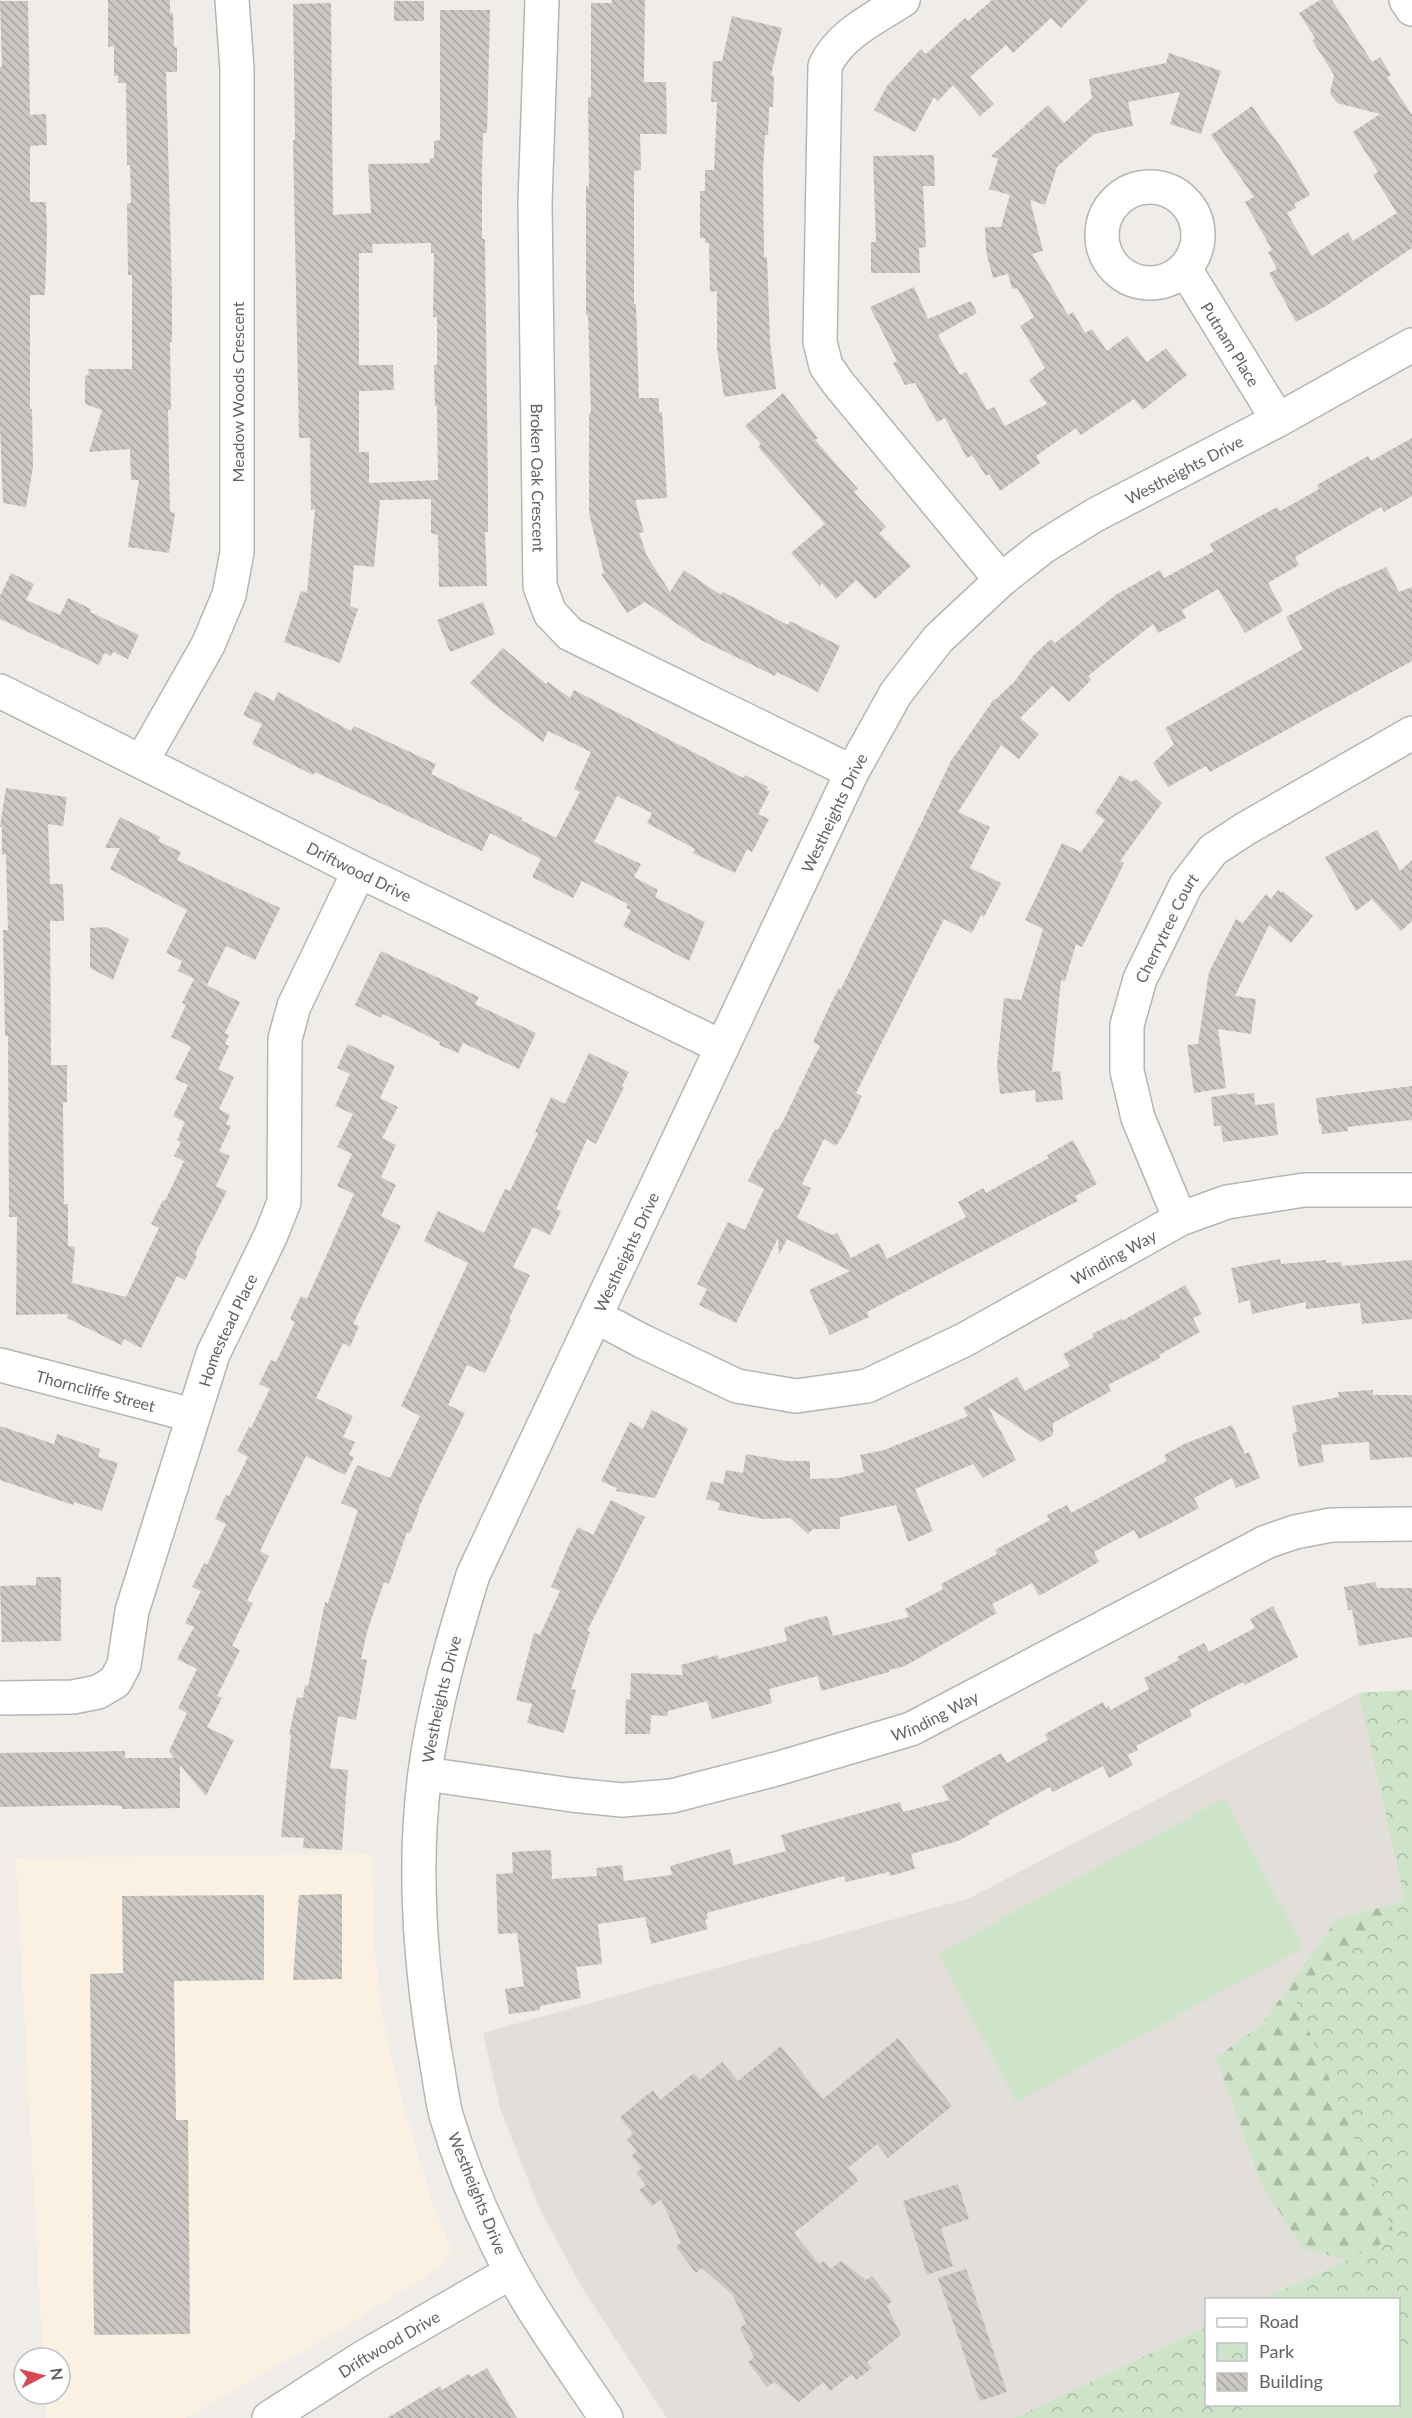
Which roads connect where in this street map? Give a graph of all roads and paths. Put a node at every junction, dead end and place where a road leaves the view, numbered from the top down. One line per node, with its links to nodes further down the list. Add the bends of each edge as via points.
1 (232, 0): 12 (street, Meadow Woods Crescent, via 237,69 237,552 229,595 208,645)
2 (542, 0): 13 (street, Broken Oak Crescent, via 536,225 540,586 549,613 570,634)
3 (903, 0): 9 (street, via 843,40 825,66 820,342 825,366)
4 (1406, 0): 5 (street)
5 (1412, 9)
6 (1185, 269): 8 (street, Putnam Place)
7 (1412, 345): 8 (street, Westheights Drive)
8 (1278, 420): 9 (street, Westheights Drive, via 1095,515 1043,547)
9 (1001, 580): 13 (street, Westheights Drive, via 938,639 896,693)
10 (0, 692): 12 (street, Driftwood Drive)
11 (1409, 742): 17 (street, Cherrytree Court, via 1213,850 1186,885 1140,979 1126,1025 1127,1071 1138,1119)
12 (142, 761): 14 (street, Driftwood Drive)
13 (852, 772): 15 (street, Westheights Drive)
14 (359, 871): 15 (street, Driftwood Drive); 20 (street, Homestead Place, via 294,1006 285,1039 284,1202 213,1354)
15 (722, 1047): 18 (street, Westheights Drive)
16 (1412, 1190): 17 (street, Winding Way, via 1304,1190 1227,1202)
17 (1180, 1219): 18 (street, Winding Way, via 964,1340 867,1386 796,1396 737,1386)
18 (597, 1317): 23 (street, Westheights Drive, via 473,1575 445,1667)
19 (0, 1365): 20 (street, Thorncliffe Street)
20 (192, 1415): 22 (street, Homestead Place, via 132,1611 124,1665 115,1682 98,1692 73,1697)
21 (1412, 1524): 23 (street, Winding Way, via 1331,1525 1266,1542 911,1729 672,1796 622,1800)
22 (0, 1698)
23 (425, 1774): 24 (street, Westheights Drive, via 418,1878 432,2032 446,2113 466,2170)
24 (511, 2272): 25 (street, Driftwood Drive, via 364,2357); 26 (street, Westheights Drive)
25 (269, 2418)
26 (606, 2418)

